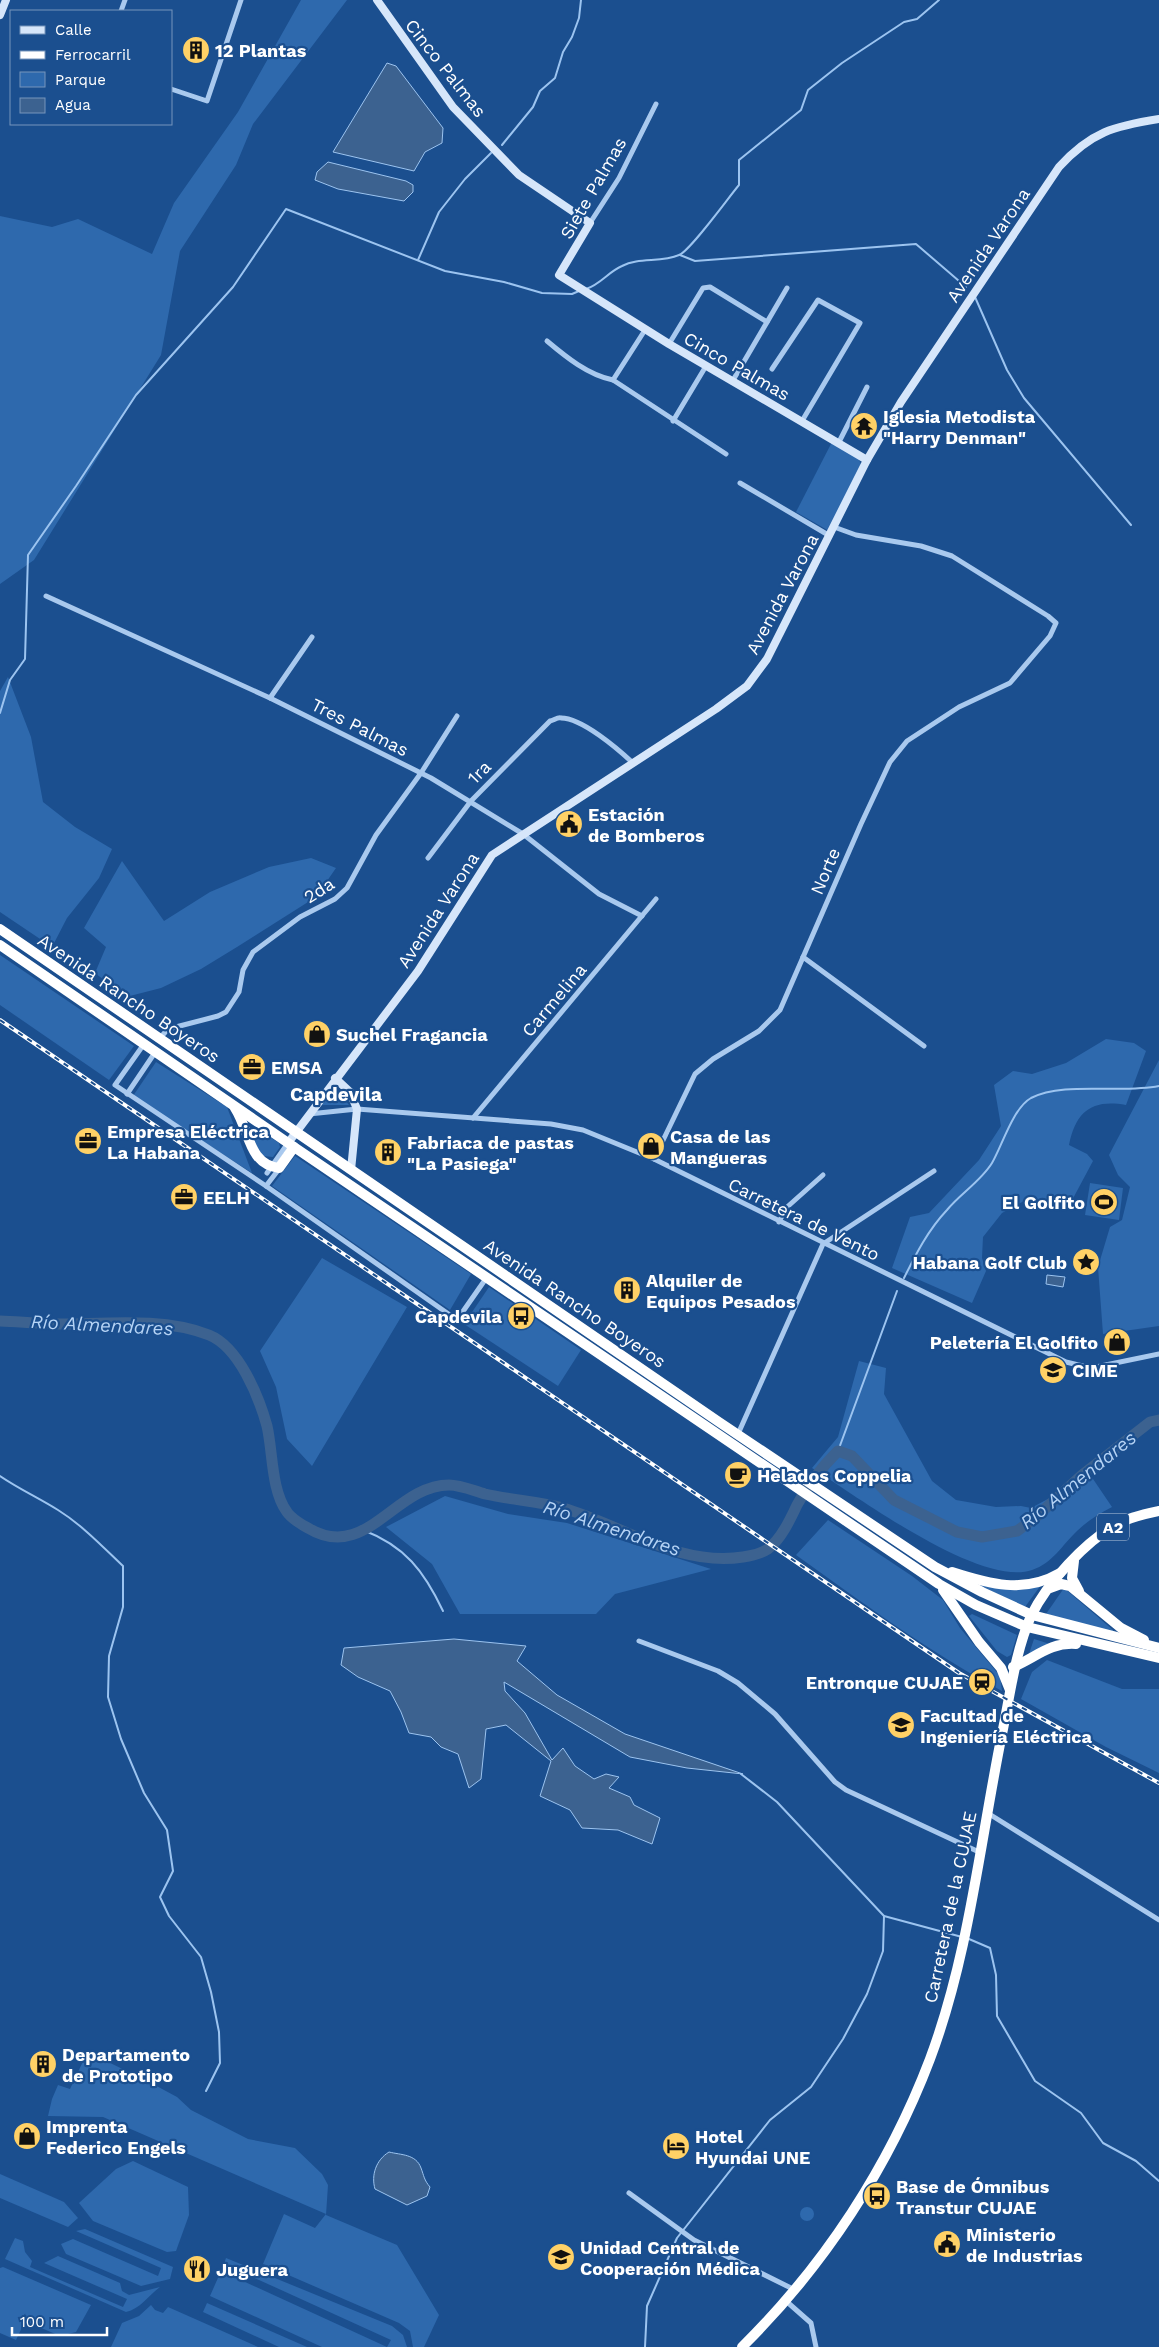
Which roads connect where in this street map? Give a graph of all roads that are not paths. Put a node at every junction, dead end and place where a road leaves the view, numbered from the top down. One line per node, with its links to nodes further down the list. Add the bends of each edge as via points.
1 (6, 0): 4 (street)
2 (241, 0): 5 (street, via 207,101)
3 (377, 0): 8 (street, Cinco Palmas, via 453,107 519,175)
4 (0, 15)
5 (172, 89)
6 (656, 104): 8 (street, Siete Palmas, via 619,178)
7 (1159, 119): 24 (street, Avenida Varona, via 1105,131 1080,147 1059,167 900,402)
8 (590, 223): 9 (street, Siete Palmas, via 559,275)
9 (570, 282): 12 (street, Cinco Palmas)
10 (787, 288): 11 (street)
11 (767, 322): 14 (street, via 710,287 703,288); 18 (street)
12 (645, 330): 14 (street, Cinco Palmas); 17 (street)
13 (547, 341): 17 (street, via 600,377)
14 (669, 344): 15 (street, Cinco Palmas)
15 (706, 366): 18 (street, Cinco Palmas); 20 (street)
16 (772, 369): 21 (street, via 818,300 860,323)
17 (613, 380): 20 (street)
18 (732, 382): 21 (street, Cinco Palmas)
19 (867, 387): 22 (street)
20 (673, 421): 23 (street)
21 (802, 421): 22 (street, Cinco Palmas)
22 (839, 442): 24 (street, Cinco Palmas)
23 (726, 454)
24 (868, 460): 26 (street, Avenida Varona)
25 (740, 483): 27 (street)
26 (834, 527): 27 (street, Avenida Varona); 41 (street, Norte, via 856,535 921,546 952,556 1056,623 1050,636 1010,682 959,707 907,741 890,762)
27 (830, 536): 32 (street, Avenida Varona, via 768,659 747,686)
28 (46, 596): 30 (street, Tres Palmas)
29 (312, 637): 30 (street)
30 (270, 698): 33 (street, Tres Palmas)
31 (457, 716): 33 (street, 2da)
32 (634, 763): 34 (street, 1ra, via 590,730 560,717 550,721); 35 (street, Avenida Varona)
33 (421, 773): 34 (street, Tres Palmas); 42 (street, 2da, via 376,835 348,888 300,917 253,952 243,970 239,992 226,1012 168,1029)
34 (470, 801): 35 (street, Tres Palmas); 36 (street, 1ra)
35 (523, 834): 38 (street, Tres Palmas, via 599,894); 46 (street, Avenida Varona, via 492,855 418,971)
36 (428, 858)
37 (656, 899): 38 (street, Carmelina)
38 (642, 916): 51 (street, Carmelina)
39 (0, 929): 42 (highway, Avenida Rancho Boyeros)
40 (0, 945): 43 (highway, Avenida Rancho Boyeros)
41 (803, 957): 44 (street); 54 (street, Norte, via 780,1010 759,1030 695,1074)
42 (160, 1038): 52 (highway, Avenida Rancho Boyeros)
43 (145, 1044): 45 (highway, Avenida Rancho Boyeros); 47 (street, via 115,1085)
44 (924, 1046)
45 (156, 1051): 47 (street); 48 (highway, Avenida Rancho Boyeros)
46 (335, 1078): 49 (street, via 350,1092); 50 (street, Avenida Varona)
47 (127, 1094): 59 (street)
48 (229, 1102): 53 (highway, Avenida Rancho Boyeros); 55 (highway, via 240,1117 257,1157)
49 (357, 1109): 50 (street, Carretera de Vento); 51 (street, Carretera de Vento); 56 (street)
50 (310, 1114): 52 (street, Avenida Varona)
51 (473, 1118): 54 (street, Carretera de Vento, via 583,1130)
52 (297, 1133): 53 (street, Avenida Varona); 56 (highway, Avenida Rancho Boyeros)
53 (291, 1145): 55 (highway); 62 (highway, Avenida Rancho Boyeros)
54 (654, 1159): 60 (street, Carretera de Vento)
55 (271, 1168): 59 (street); 59 (street)
56 (350, 1170): 64 (highway, Avenida Rancho Boyeros)
57 (934, 1171): 61 (street)
58 (823, 1175): 60 (street, via 786,1208)
59 (266, 1186): 62 (street, via 457,1320)
60 (778, 1222): 61 (street, Carretera de Vento)
61 (823, 1244): 63 (street, Carretera de Vento, via 1074,1365 1092,1368); 64 (street)
62 (487, 1277): 65 (highway, Avenida Rancho Boyeros)
63 (1159, 1354)
64 (738, 1434): 65 (highway, Avenida Rancho Boyeros)
65 (776, 1466): 68 (highway, Avenida Rancho Boyeros); 70 (highway, Avenida Rancho Boyeros, via 846,1521)
66 (1159, 1511): 67 (highway, A2, via 1117,1524)
67 (1075, 1559): 69 (highway, A2); 72 (highway, via 1072,1578)
68 (936, 1567): 69 (highway, via 1010,1587 1031,1584); 73 (highway, Avenida Rancho Boyeros)
69 (1063, 1571): 71 (highway, A2)
70 (930, 1578): 74 (highway, Avenida Rancho Boyeros, via 971,1602); 79 (highway, via 952,1600)
71 (1050, 1588): 72 (highway, via 1064,1584); 73 (highway, A2)
72 (1082, 1596): 77 (highway, via 1121,1628)
73 (1032, 1615): 74 (highway, A2); 77 (highway, Avenida Rancho Boyeros)
74 (1027, 1627): 76 (highway, Avenida Rancho Boyeros); 80 (highway, Carretera de la CUJAE)
75 (638, 1641): 83 (street, via 718,1671 738,1683 775,1714 835,1782 846,1790)
76 (1104, 1647): 78 (highway, Avenida Rancho Boyeros); 80 (highway, via 1058,1645)
77 (1159, 1647)
78 (1159, 1658)
79 (996, 1663): 80 (highway, via 1005,1668); 81 (highway)
80 (1016, 1666): 81 (highway, Carretera de la CUJAE)
81 (1010, 1690): 82 (highway, Carretera de la CUJAE)
82 (986, 1812): 83 (highway, Carretera de la CUJAE); 84 (street)
83 (979, 1852): 86 (highway, Carretera de la CUJAE, via 961,1952 931,2057 891,2147 841,2228)
84 (1159, 1920)
85 (629, 2193): 86 (street, via 676,2229 708,2248)
86 (795, 2291): 87 (highway, Carretera de la CUJAE)
87 (786, 2301): 88 (highway, Carretera de la CUJAE); 89 (street, via 811,2323)
88 (742, 2347)
89 (816, 2347)

